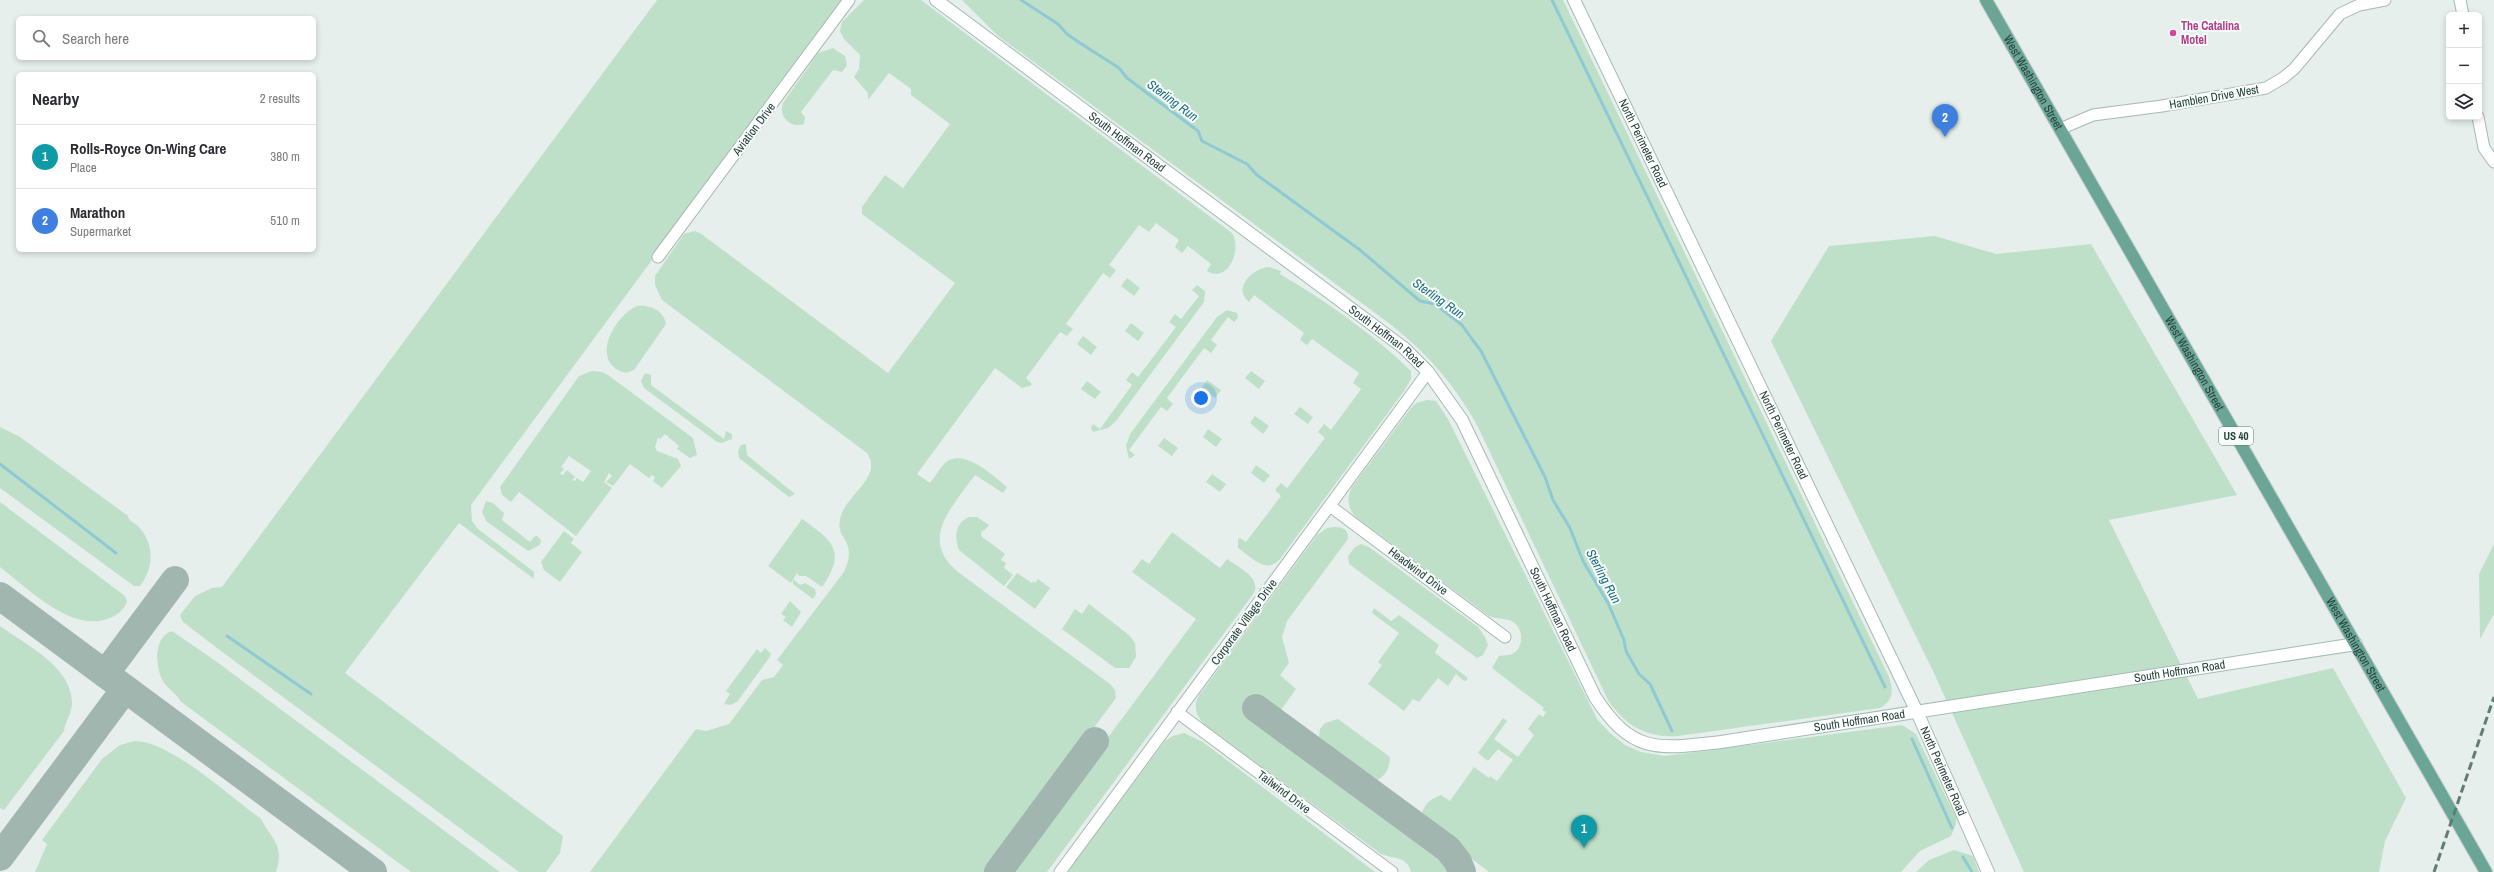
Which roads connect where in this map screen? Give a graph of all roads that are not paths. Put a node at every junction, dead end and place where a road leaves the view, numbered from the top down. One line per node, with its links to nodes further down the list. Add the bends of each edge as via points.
1 (849, 0): 11 (street, Aviation Drive)
2 (936, 0): 12 (street, South Hoffman Road, via 1404,348)
3 (1574, 0): 17 (street, North Perimeter Road)
4 (1986, 0): 9 (main road, West Washington Street / US 40)
5 (2384, 0): 9 (street, Hamblen Drive West, via 2359,5 2340,14 2291,72 2266,88 2177,104 2093,115)
6 (2460, 0): 7 (street)
7 (2462, 12)
8 (2479, 120): 10 (street, via 2484,148)
9 (2060, 130): 15 (main road, West Washington Street / US 40)
10 (2494, 162)
11 (658, 257)
12 (1428, 372): 13 (street, Corporate Village Drive); 17 (street, South Hoffman Road, via 1462,420 1596,697 1619,729 1641,742 1669,748)
13 (1330, 506): 14 (street, Headwind Drive); 16 (street, Corporate Village Drive)
14 (1505, 637)
15 (2356, 644): 17 (street, South Hoffman Road); 21 (main road, West Washington Street / US 40)
16 (1177, 712): 18 (street, Corporate Village Drive); 19 (street, Tailwind Drive)
17 (1917, 712): 20 (street, North Perimeter Road)
18 (1060, 872)
19 (1392, 872)
20 (1988, 872)
21 (2486, 872)

